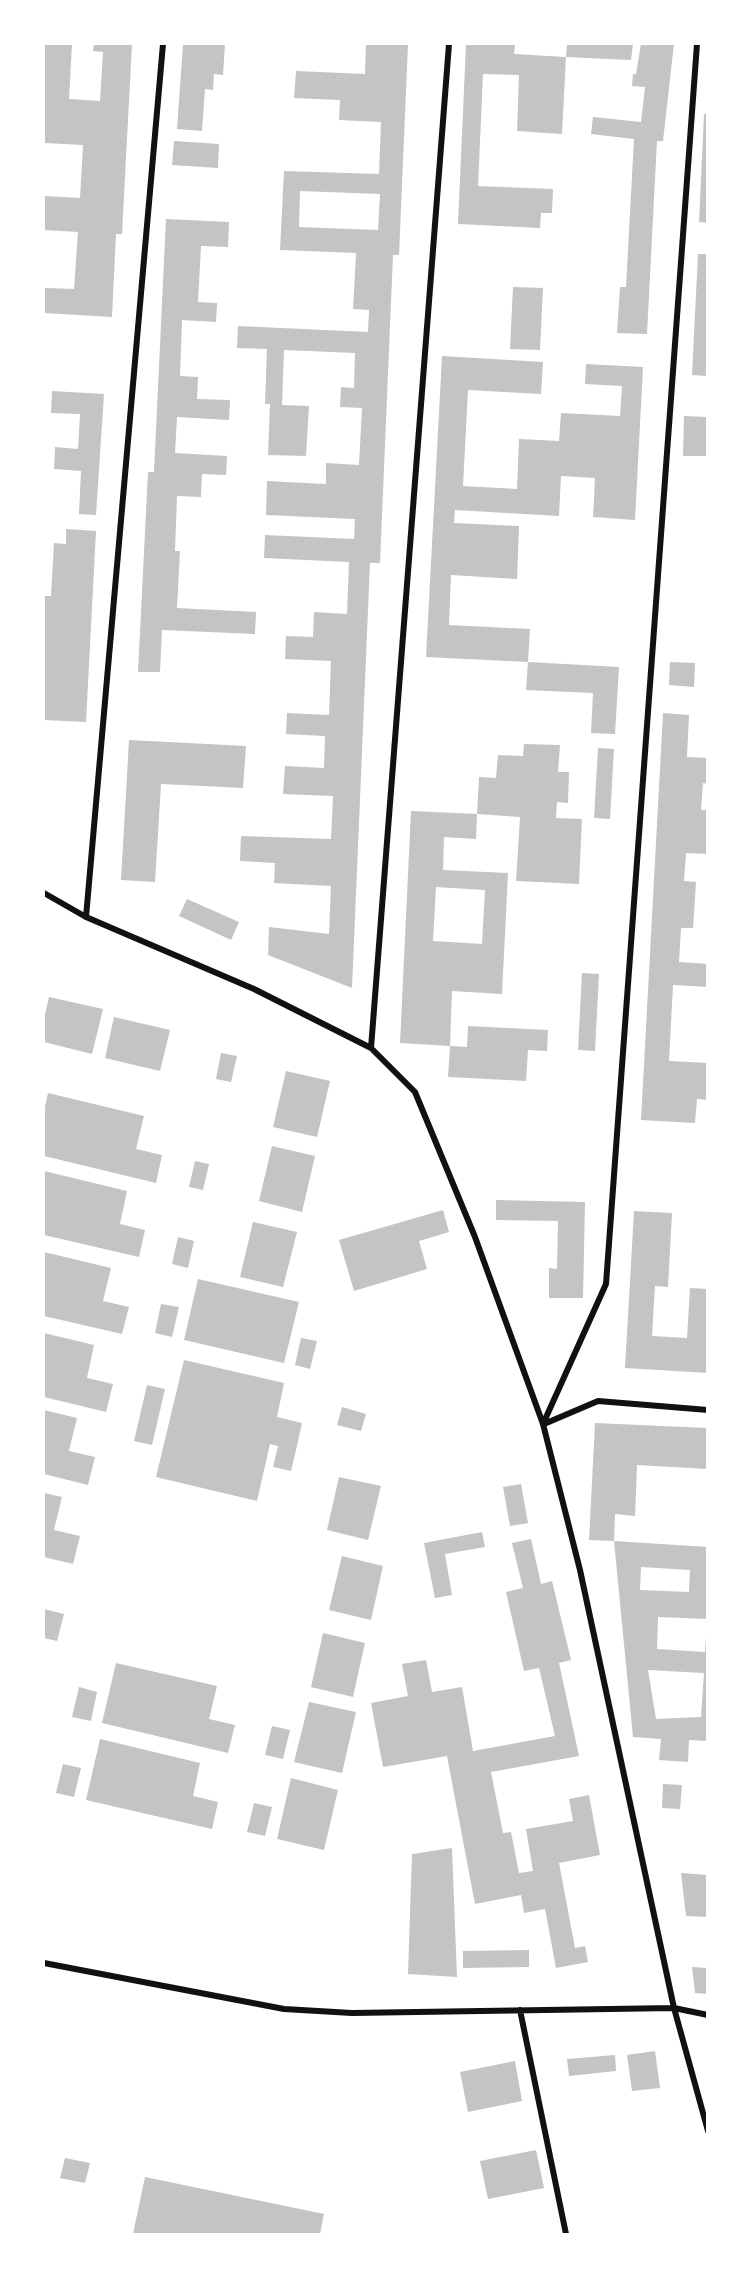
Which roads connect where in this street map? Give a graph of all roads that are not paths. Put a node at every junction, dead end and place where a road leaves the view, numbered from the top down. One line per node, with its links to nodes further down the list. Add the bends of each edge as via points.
1 (163, 44): 5 (street)
2 (449, 44): 6 (street)
3 (697, 44): 8 (street, via 606,1284)
4 (44, 893): 5 (street)
5 (86, 917): 6 (street, via 254,989)
6 (371, 1048): 8 (street, via 415,1092 475,1238)
7 (708, 1410): 8 (street, via 598,1401)
8 (543, 1424): 10 (street, via 580,1570)
9 (44, 1963): 11 (street, via 284,2008 352,2013)
10 (674, 2008): 11 (street); 12 (street); 13 (street)
11 (520, 2010): 14 (street)
12 (708, 2015)
13 (708, 2132)
14 (566, 2235)

